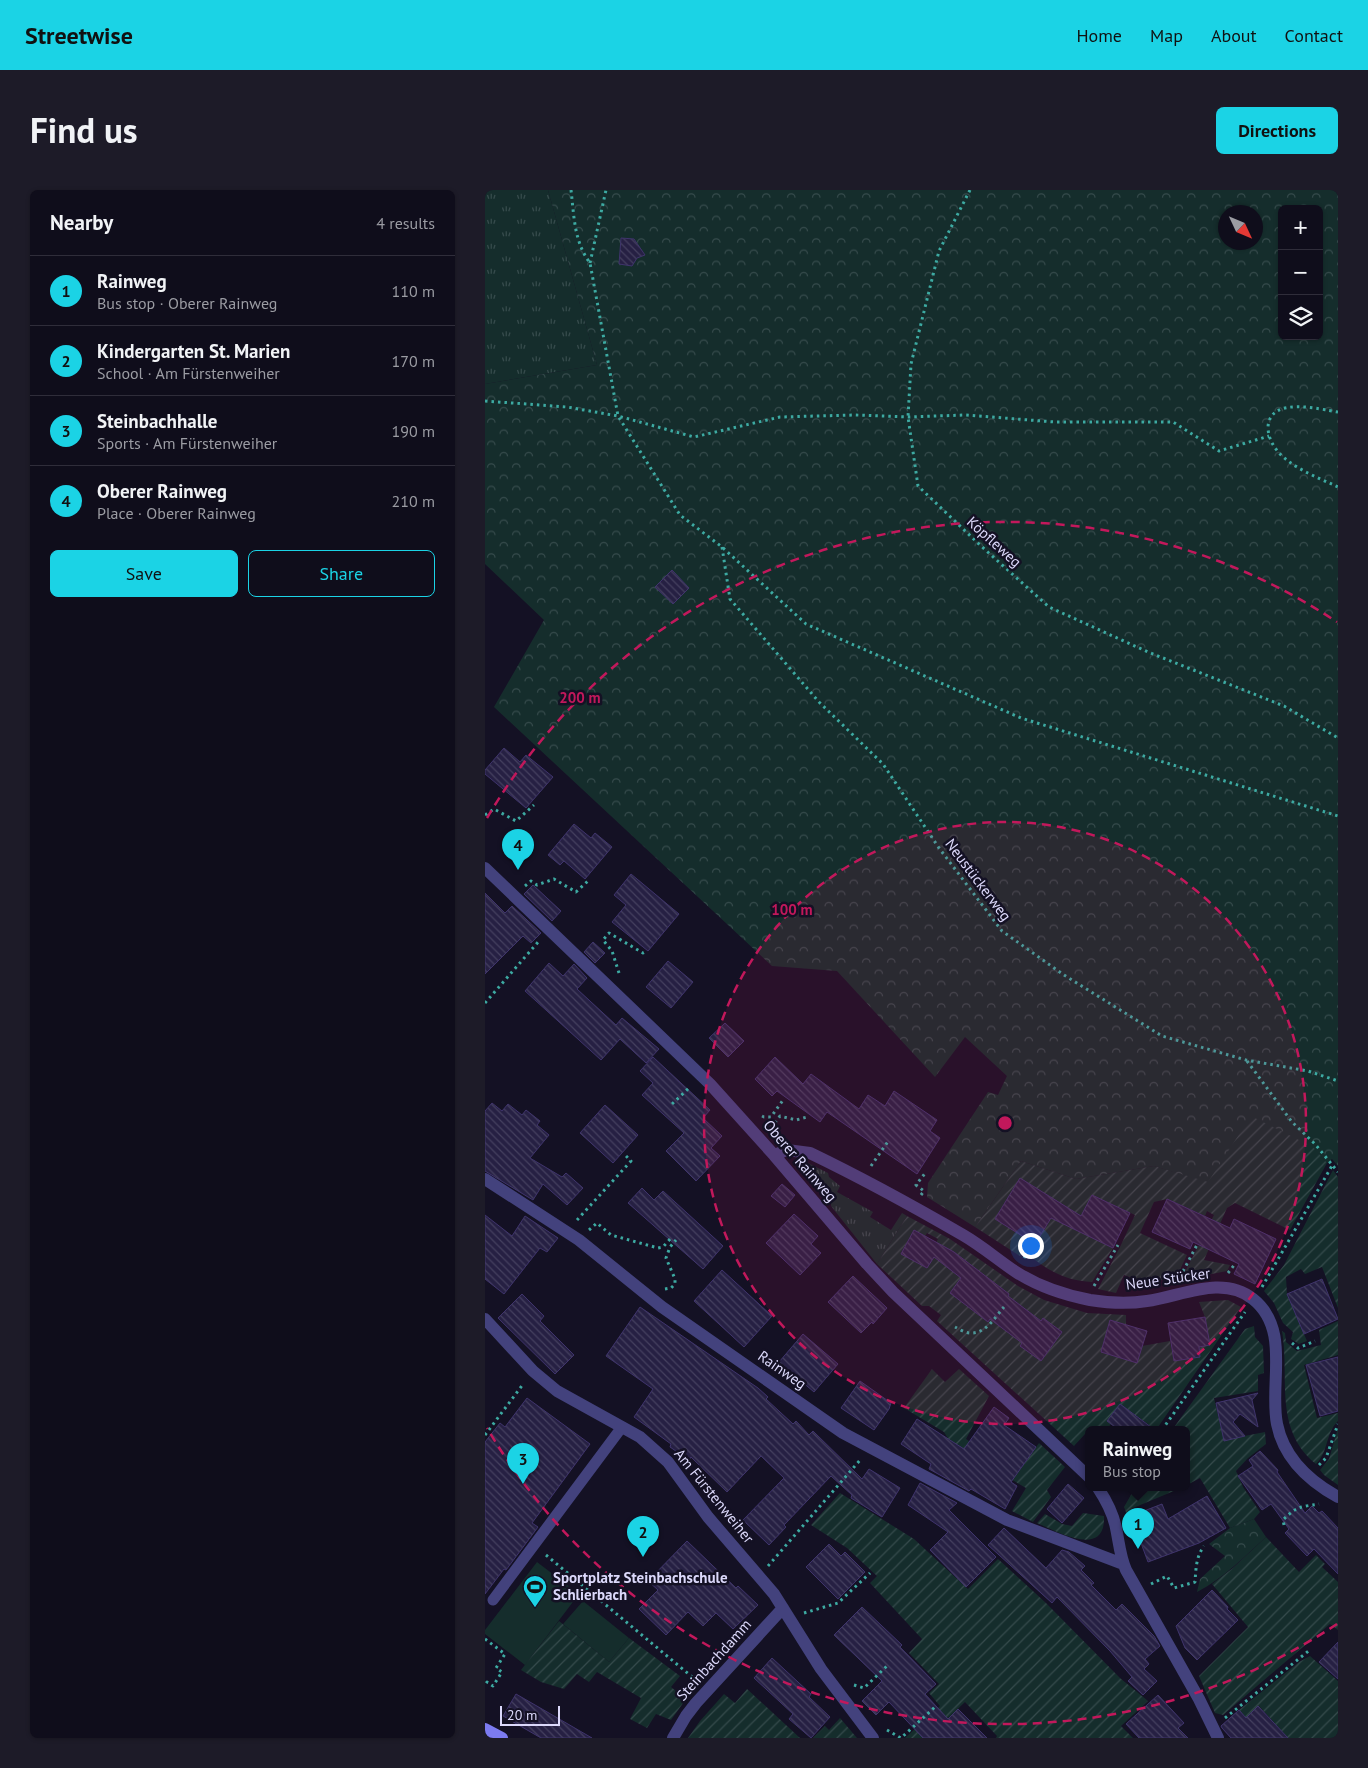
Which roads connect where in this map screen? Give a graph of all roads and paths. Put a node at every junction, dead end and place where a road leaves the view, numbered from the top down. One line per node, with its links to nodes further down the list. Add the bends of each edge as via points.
1 (571, 190): 4 (path, via 578,240)
2 (606, 190): 4 (path)
3 (970, 190): 8 (path, Köpfleweg, via 939,251 911,364)
4 (590, 263): 7 (path)
5 (485, 401): 7 (path, via 567,407)
6 (1338, 412): 9 (path, via 1293,407 1282,409 1269,422)
7 (618, 416): 8 (path, via 695,436 780,417 855,415); 11 (path, via 680,515)
8 (908, 418): 9 (path, via 965,415 1055,422 1173,422 1219,452); 12 (path, Köpfleweg, via 918,486 1049,607 1148,652 1284,706)
9 (1269, 436): 10 (path, via 1286,459)
10 (1338, 487)
11 (722, 547): 15 (path, via 806,624 1021,718); 23 (path, Neustückerweg, via 730,599 819,702 883,764 939,848 1002,931 1064,975 1162,1036)
12 (1338, 738)
13 (534, 805): 14 (path, via 516,821 494,809)
14 (485, 815)
15 (1338, 816)
16 (485, 868): 18 (street, Oberer Rainweg)
17 (589, 880): 18 (path, via 576,892 554,879 537,886 531,881 523,887 529,892)
18 (521, 902): 21 (street, Oberer Rainweg)
19 (543, 936): 22 (path)
20 (645, 952): 21 (path, via 609,933 603,940 612,951 620,976 621,985)
21 (615, 992): 24 (street, Oberer Rainweg)
22 (485, 1003)
23 (1246, 1060): 25 (path, Neustückerweg, via 1308,1071); 34 (path, via 1292,1122)
24 (702, 1076): 27 (path); 29 (street, Oberer Rainweg)
25 (1338, 1081)
26 (783, 1100): 29 (path, via 771,1117 758,1113)
27 (672, 1104)
28 (807, 1117): 30 (path, via 796,1120 780,1116)
29 (746, 1124): 30 (street, Oberer Rainweg)
30 (759, 1138): 32 (street, Oberer Rainweg)
31 (889, 1140): 35 (path)
32 (774, 1155): 47 (street, Neue Stücker, via 787,1150 810,1152 940,1221 1025,1277); 59 (street, Oberer Rainweg, via 893,1292)
33 (625, 1156): 38 (path, via 631,1161)
34 (1333, 1164): 36 (path); 45 (path)
35 (868, 1171)
36 (1338, 1172)
37 (485, 1180): 46 (street, Rainweg, via 579,1240)
38 (577, 1220)
39 (589, 1231): 40 (path, via 597,1223 611,1235 658,1248)
40 (671, 1238)
41 (676, 1240): 46 (path, via 666,1258 675,1284 671,1288 653,1289)
42 (1198, 1242): 44 (path)
43 (1118, 1246): 47 (path, via 1093,1288 1080,1285)
44 (1179, 1280)
45 (1259, 1292)
46 (648, 1296): 66 (street, Rainweg, via 843,1433 1007,1520)
47 (1073, 1296): 58 (street, Neue Stücker, via 1132,1302 1215,1288 1241,1292 1254,1300 1267,1316 1274,1336 1277,1425 1282,1441)
48 (1004, 1307): 51 (path, via 981,1331 969,1334)
49 (1247, 1309): 54 (path)
50 (485, 1319): 52 (street, Am Fürstenweiher)
51 (950, 1325)
52 (533, 1371): 55 (street, Am Fürstenweiher, via 557,1390); 56 (path)
53 (1338, 1424): 58 (path, via 1326,1458 1317,1468 1307,1460)
54 (1165, 1426)
55 (622, 1427): 63 (lane); 70 (street, Am Fürstenweiher, via 640,1437 668,1462 708,1518 763,1579)
56 (485, 1435)
57 (865, 1454): 65 (path, via 767,1567)
58 (1299, 1468): 61 (street, Neue Stücker, via 1310,1480)
59 (1085, 1474)
60 (1100, 1491): 66 (street, via 1116,1526)
61 (1333, 1494): 62 (path, via 1318,1505 1298,1507 1283,1520)
62 (1284, 1526)
63 (534, 1545): 69 (lane); 76 (path)
64 (1204, 1546): 68 (path, via 1197,1561 1195,1582 1174,1588 1167,1576)
65 (761, 1560)
66 (1123, 1564): 79 (street)
67 (870, 1573): 71 (path, via 838,1604 806,1612)
68 (1157, 1581)
69 (493, 1600)
70 (783, 1608): 71 (street, Am Fürstenweiher); 76 (street, Steinbachdamm)
71 (792, 1622): 77 (street, Am Fürstenweiher)
72 (485, 1639): 75 (path, via 505,1654 496,1668 502,1672 493,1686 487,1682)
73 (1311, 1649): 79 (path, via 1223,1721)
74 (888, 1665): 77 (path, via 865,1688 847,1683)
75 (485, 1686)
76 (708, 1690): 82 (street, Steinbachdamm)
77 (837, 1691): 83 (street, Am Fürstenweiher)
78 (935, 1707): 84 (path)
79 (1212, 1726): 85 (street)
80 (485, 1729): 81 (main road)
81 (502, 1738)
82 (673, 1738)
83 (873, 1738)
84 (901, 1738)
85 (1218, 1738)

